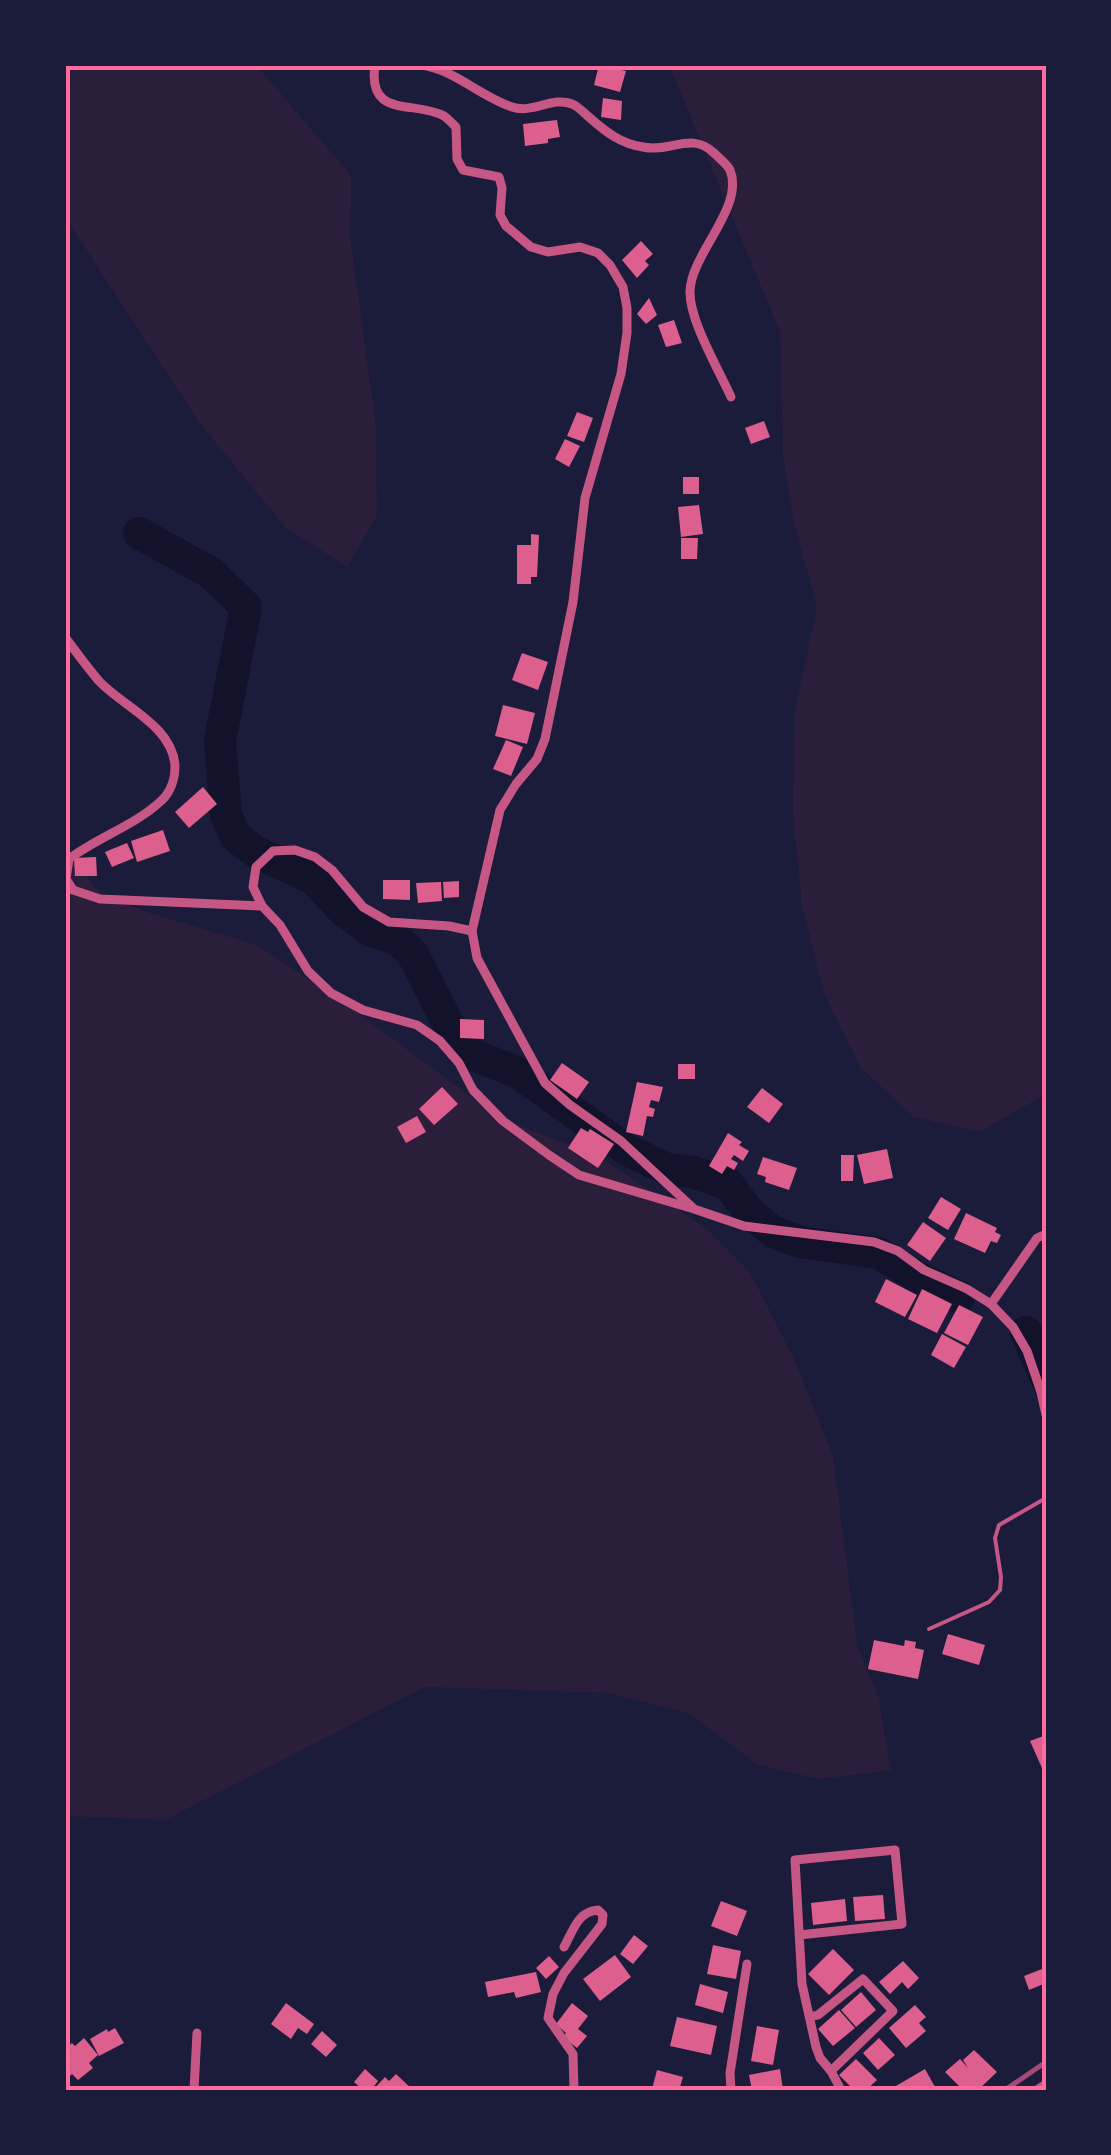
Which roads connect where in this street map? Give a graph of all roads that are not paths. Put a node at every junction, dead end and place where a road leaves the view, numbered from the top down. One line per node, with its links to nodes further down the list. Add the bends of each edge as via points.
1 (376, 65): 6 (street, via 378,93 390,105 446,116 456,127 463,170 499,177 506,226 548,252 580,247 598,253 623,287 627,308 621,374 585,498 573,602 544,739 500,810)
2 (422, 65): 3 (street, via 514,108 573,104 613,137 644,148 705,144 729,168 729,203 690,288 692,312)
3 (731, 398)
4 (65, 638): 5 (street, via 100,682 167,742 175,777 164,798 69,860 66,879 73,890 100,899)
5 (262, 906): 6 (street, via 253,887 256,867 273,851 295,850 315,856 363,907 389,922); 7 (street, via 331,993 440,1040 473,1090 549,1155 580,1175)
6 (472, 931): 7 (street, via 476,958 545,1083)
7 (694, 1209): 9 (street, via 744,1226 874,1242)
8 (1046, 1234): 9 (street)
9 (991, 1304): 10 (street, via 1026,1351)
10 (1046, 1415)
11 (1046, 1498): 12 (lane, via 999,1525 1000,1590 990,1602)
12 (928, 1629)
13 (799, 1936): 13 (street, via 902,1924 895,1850 795,1860); 16 (street)
14 (564, 1946): 21 (street, via 582,1915 603,1915 564,1972 548,2018 573,2054)
15 (747, 1964): 22 (street)
16 (810, 2017): 18 (street); 18 (street, via 863,1979 893,2011)
17 (197, 2034): 20 (street)
18 (830, 2071): 23 (street)
19 (1046, 2084): 24 (street)
20 (194, 2090)
21 (574, 2090)
22 (731, 2090)
23 (841, 2090)
24 (1038, 2090)

